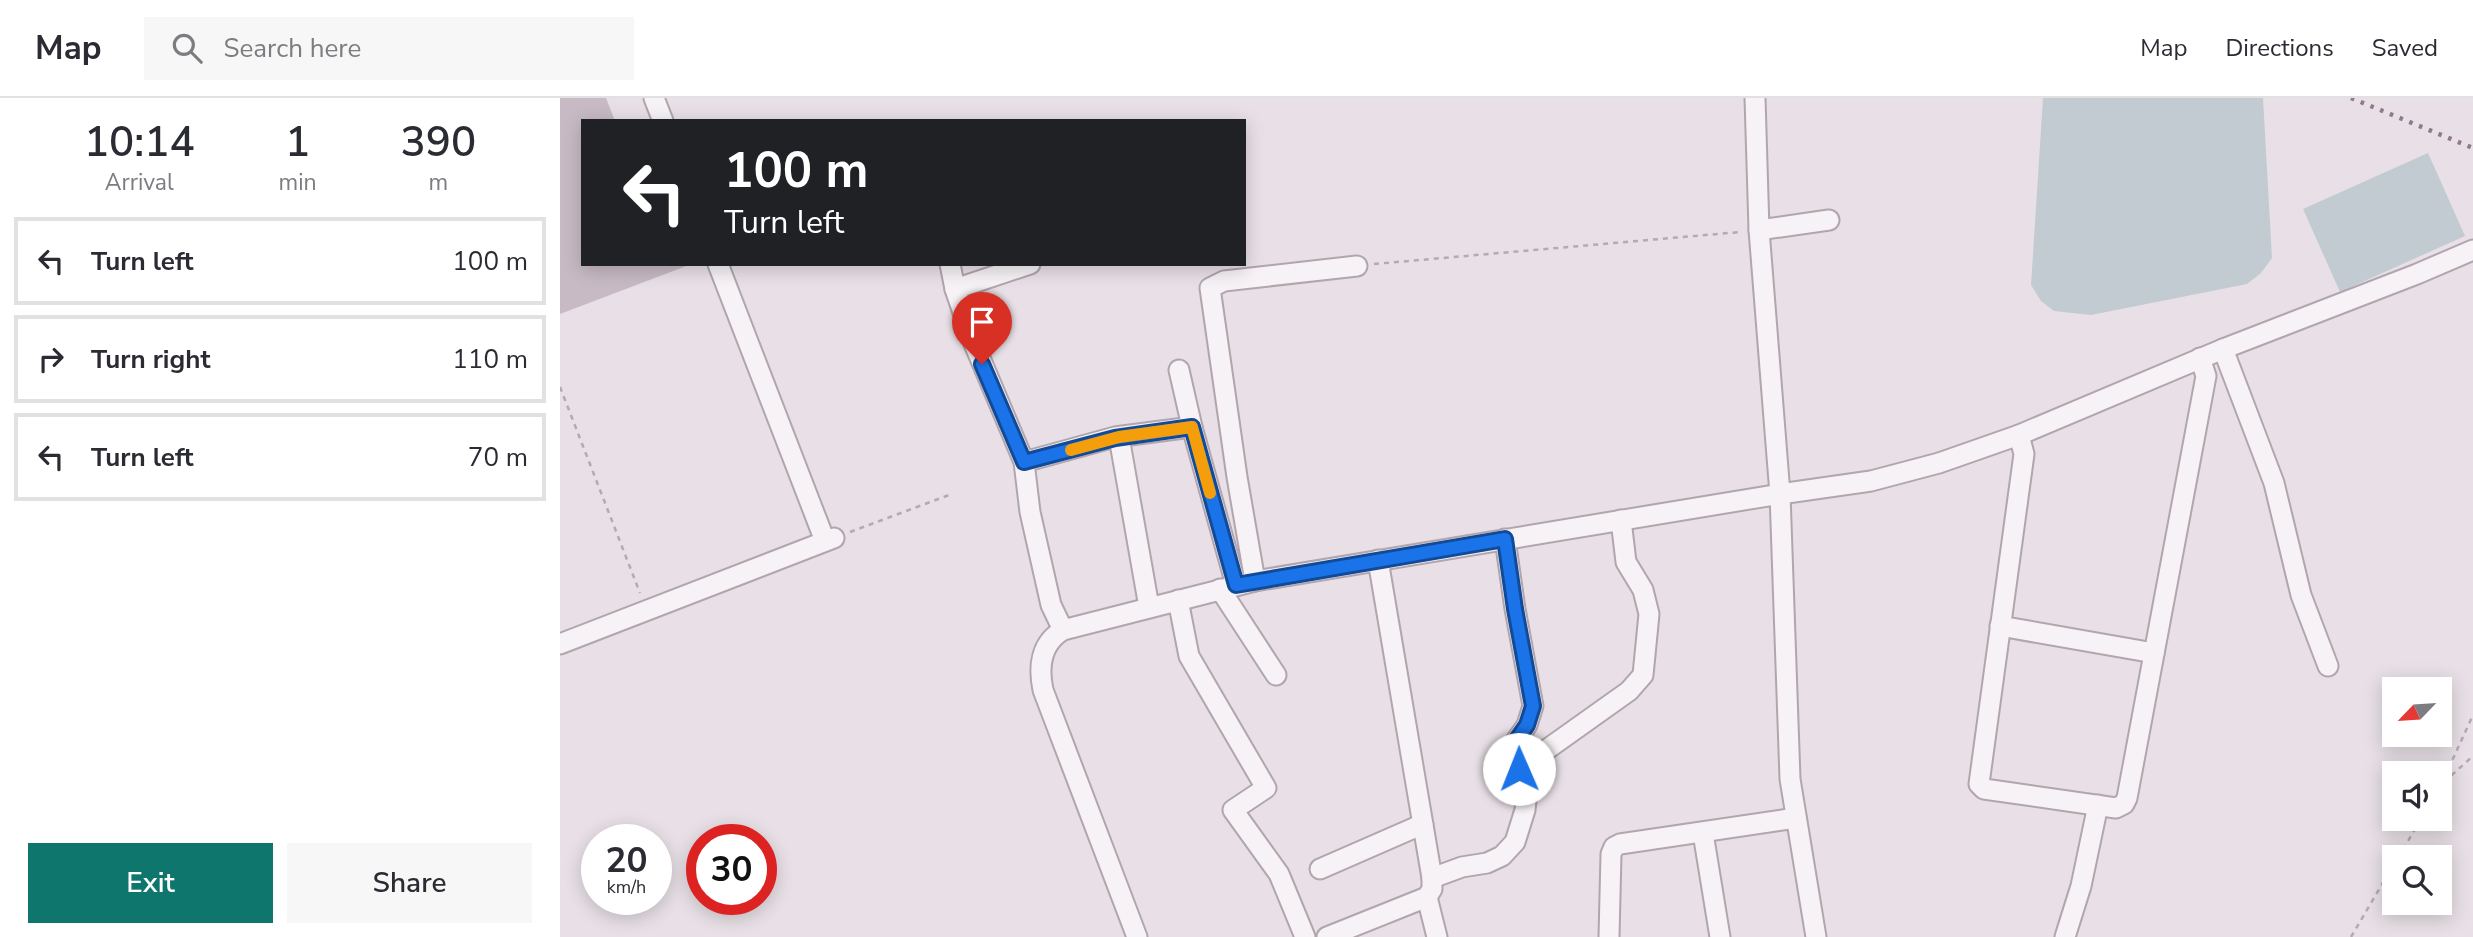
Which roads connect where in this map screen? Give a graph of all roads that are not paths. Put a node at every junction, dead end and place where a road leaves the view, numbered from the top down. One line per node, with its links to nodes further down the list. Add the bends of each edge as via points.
1 (654, 98): 3 (street)
2 (1755, 98): 5 (street)
3 (662, 119)
4 (1829, 220): 5 (street)
5 (1759, 230): 19 (street)
6 (2473, 250): 12 (street)
7 (719, 266): 28 (street, via 830,540)
8 (950, 266): 11 (street)
9 (1024, 266): 11 (street)
10 (1357, 266): 23 (street, via 1224,281 1210,288 1237,477)
11 (955, 289): 18 (street)
12 (2223, 349): 13 (street); 30 (street, via 2274,483 2301,595)
13 (2200, 358): 16 (street); 29 (street, via 2206,376)
14 (1179, 370): 15 (street)
15 (1192, 427): 17 (street); 23 (street)
16 (2019, 435): 19 (street, via 1871,481); 26 (street, via 2024,454)
17 (1119, 437): 18 (street); 25 (street)
18 (1024, 462): 27 (street, via 1051,605)
19 (1780, 494): 20 (street); 34 (street, via 1790,779)
20 (1621, 520): 21 (street); 32 (street, via 1626,562 1643,590 1649,614 1643,675 1629,691 1539,755)
21 (1505, 539): 22 (street); 32 (street, via 1533,706)
22 (1378, 560): 23 (street); 35 (street)
23 (1237, 585): 24 (street); 31 (street)
24 (1178, 600): 25 (street); 41 (street, via 1189,656 1266,788 1233,810 1279,874)
25 (1149, 607): 27 (street)
26 (2000, 626): 29 (street); 33 (street, via 1981,786)
27 (1063, 630): 40 (street, via 1045,645 1043,690)
28 (560, 645)
29 (2154, 653): 33 (street, via 2127,798 2116,808)
30 (2328, 666)
31 (1276, 675)
32 (1520, 738): 38 (street, via 1511,748 1527,790 1515,842 1487,863)
33 (2098, 805): 47 (street)
34 (1796, 818): 36 (street); 46 (street)
35 (1423, 824): 37 (street); 38 (street)
36 (1703, 833): 44 (street, via 1614,847); 45 (street)
37 (1320, 869)
38 (1432, 878): 39 (street)
39 (1427, 897): 42 (street); 43 (street)
40 (1137, 937)
41 (1305, 937)
42 (1327, 937)
43 (1437, 937)
44 (1609, 937)
45 (1720, 937)
46 (1816, 937)
47 (2065, 937)

